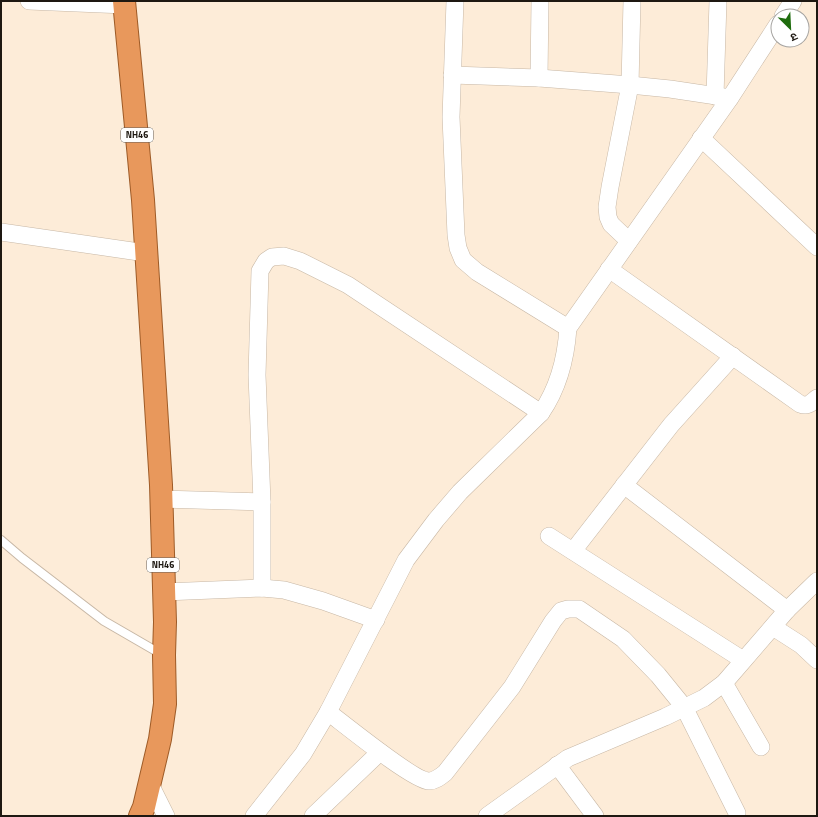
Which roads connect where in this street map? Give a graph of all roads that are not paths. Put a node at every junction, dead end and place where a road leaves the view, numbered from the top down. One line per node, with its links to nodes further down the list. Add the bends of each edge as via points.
1 (29, 1): 6 (street)
2 (455, 1): 8 (street)
3 (540, 1): 9 (street)
4 (632, 1): 10 (street)
5 (718, 1): 11 (street)
6 (124, 3): 16 (highway, NH46, via 143,200)
7 (770, 34): 11 (street)
8 (452, 74): 9 (street); 18 (street, via 451,117 456,235 463,260 477,272)
9 (539, 78): 10 (street)
10 (630, 85): 11 (street, via 670,88); 14 (street, via 607,207 611,224)
11 (722, 97): 12 (street)
12 (701, 138): 14 (street); 15 (street)
13 (1, 232): 16 (street)
14 (629, 241): 17 (street)
15 (817, 247)
16 (146, 261): 23 (highway, NH46)
17 (609, 269): 18 (street); 19 (street)
18 (568, 328): 21 (street, via 564,362 556,386)
19 (733, 356): 20 (street, via 800,404 811,404); 22 (street, via 671,425)
20 (817, 398)
21 (541, 413): 24 (street, via 348,285 300,261 284,256 272,257 260,271 256,374); 32 (street, via 482,469 436,520 406,560)
22 (624, 485): 27 (street); 31 (street)
23 (161, 499): 24 (street); 30 (highway, NH46)
24 (262, 502): 29 (street)
25 (549, 536): 27 (street)
26 (1, 540): 34 (lane, via 104,621)
27 (572, 551): 35 (street)
28 (817, 581): 31 (street)
29 (262, 588): 30 (street); 32 (street, via 284,590)
30 (164, 592): 34 (highway, NH46)
31 (787, 610): 33 (street)
32 (376, 620): 39 (street)
33 (773, 626): 35 (street); 36 (street, via 801,645)
34 (164, 655): 43 (highway, NH46, via 165,704)
35 (743, 660): 37 (street)
36 (817, 660)
37 (724, 684): 38 (street, via 704,698); 40 (street)
38 (684, 707): 41 (street, via 658,675 623,639 579,609 568,609 561,611 553,621 512,687 445,773 436,780 418,778); 42 (street, via 568,758); 44 (street)
39 (328, 712): 41 (street); 48 (street, via 303,754)
40 (761, 747)
41 (380, 752): 49 (street)
42 (558, 765): 45 (street); 50 (street)
43 (150, 784): 46 (highway, NH46); 47 (street)
44 (737, 813)
45 (490, 815)
46 (140, 816)
47 (166, 816)
48 (254, 816)
49 (313, 816)
50 (595, 816)

